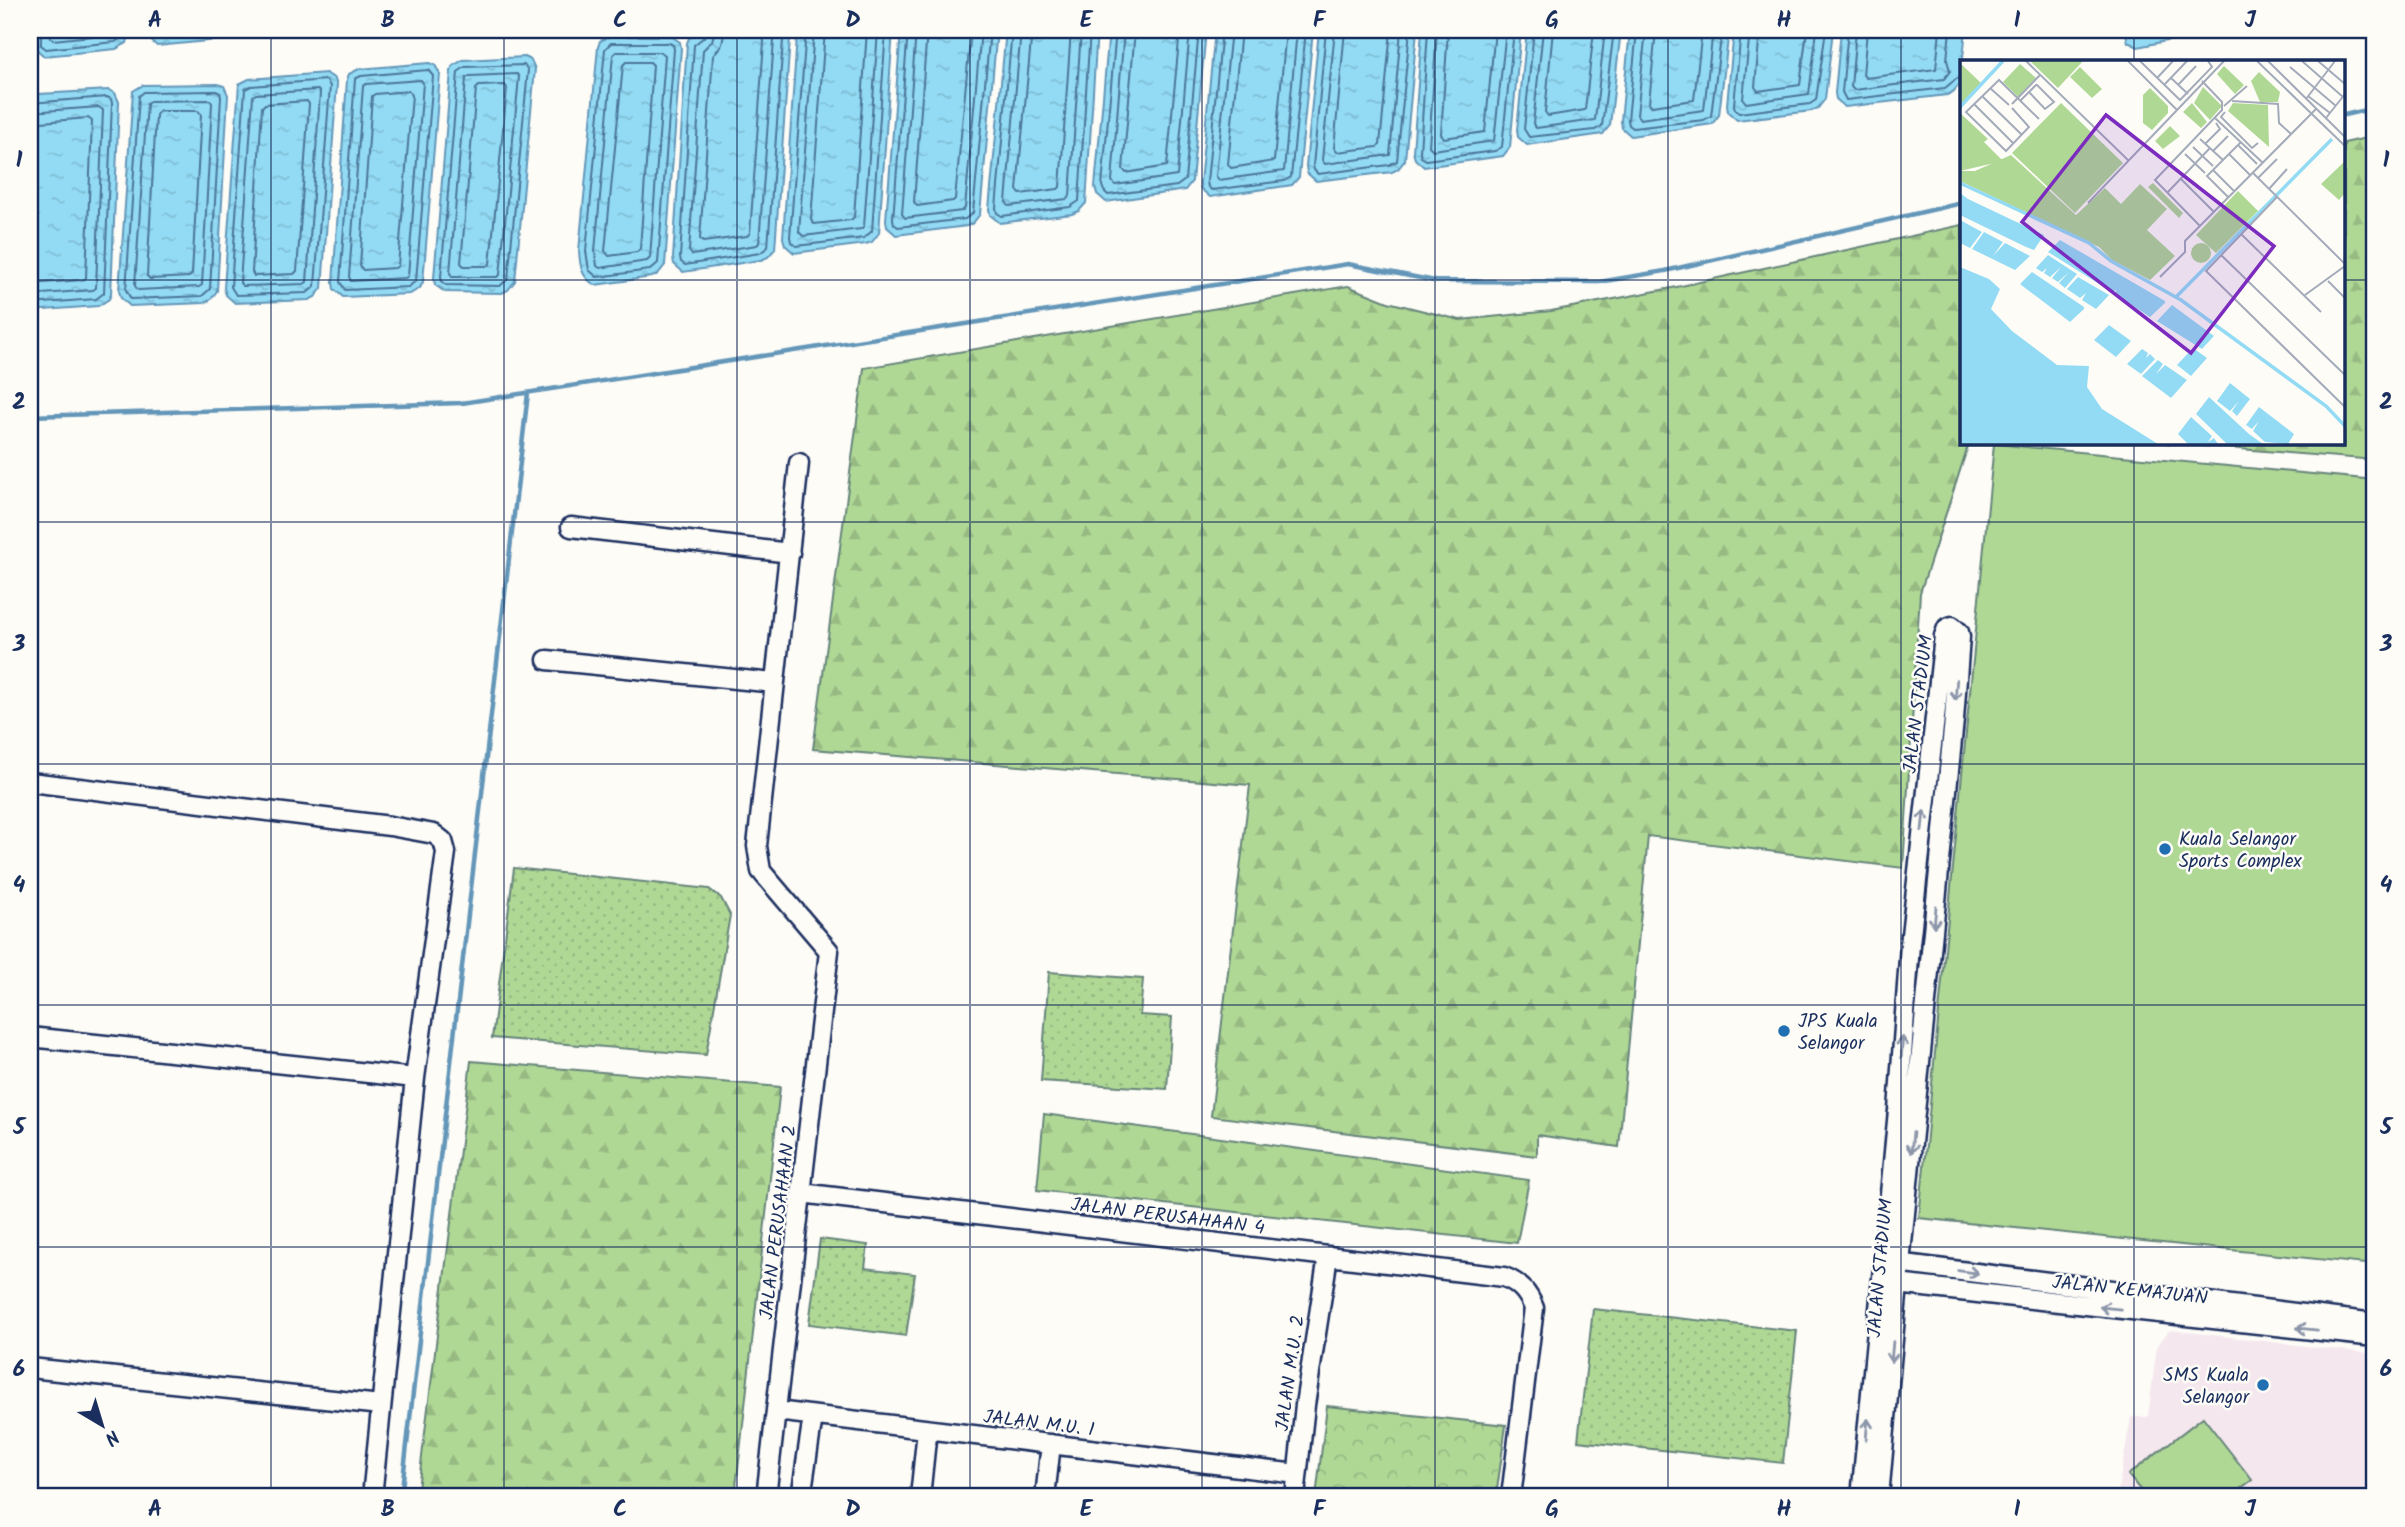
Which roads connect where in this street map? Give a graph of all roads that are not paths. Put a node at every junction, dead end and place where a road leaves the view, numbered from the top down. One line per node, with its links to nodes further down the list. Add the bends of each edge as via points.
1 (799, 463): 3 (street)
2 (571, 527): 3 (street)
3 (790, 554): 5 (street)
4 (547, 660): 5 (street)
5 (775, 683): 9 (street, JALAN PERUSAHAAN 2, via 758,858 761,870 829,951)
6 (30, 782): 8 (street, via 440,836 446,852)
7 (30, 1037): 8 (street)
8 (415, 1078): 17 (street)
9 (801, 1193): 10 (street, JALAN PERUSAHAAN 4); 18 (street, JALAN PERUSAHAAN 2)
10 (1328, 1256): 22 (street, JALAN M.U. 2); 29 (street, JALAN PERUSAHAAN 4, via 1504,1277 1524,1290 1534,1308)
11 (1882, 1262): 12 (street, JALAN KEMAJUAN); 12 (street, JALAN STADIUM, one-way to 12, via 1911,931 1944,636 1952,626 1960,637 1954,720); 13 (street, JALAN STADIUM)
12 (1900, 1263): 13 (street, JALAN STADIUM); 14 (street, JALAN KEMAJUAN, one-way to 14)
13 (1889, 1283): 15 (street, JALAN KEMAJUAN, one-way to 13); 30 (street, JALAN STADIUM, one-way to 13); 31 (street, JALAN STADIUM, one-way to 31)
14 (2375, 1323)
15 (2375, 1336)
16 (30, 1368): 17 (street)
17 (381, 1405): 23 (street)
18 (776, 1411): 19 (street, JALAN M.U. 1); 24 (street, JALAN PERUSAHAAN 2)
19 (813, 1416): 20 (street, JALAN M.U. 1); 25 (street)
20 (927, 1430): 21 (street, JALAN M.U. 1); 26 (street)
21 (1051, 1444): 22 (street, JALAN M.U. 1); 27 (street)
22 (1297, 1474): 28 (street, JALAN M.U. 2)
23 (372, 1497)
24 (766, 1497)
25 (801, 1497)
26 (920, 1497)
27 (1045, 1497)
28 (1295, 1497)
29 (1511, 1497)
30 (1861, 1497)
31 (1879, 1497)

